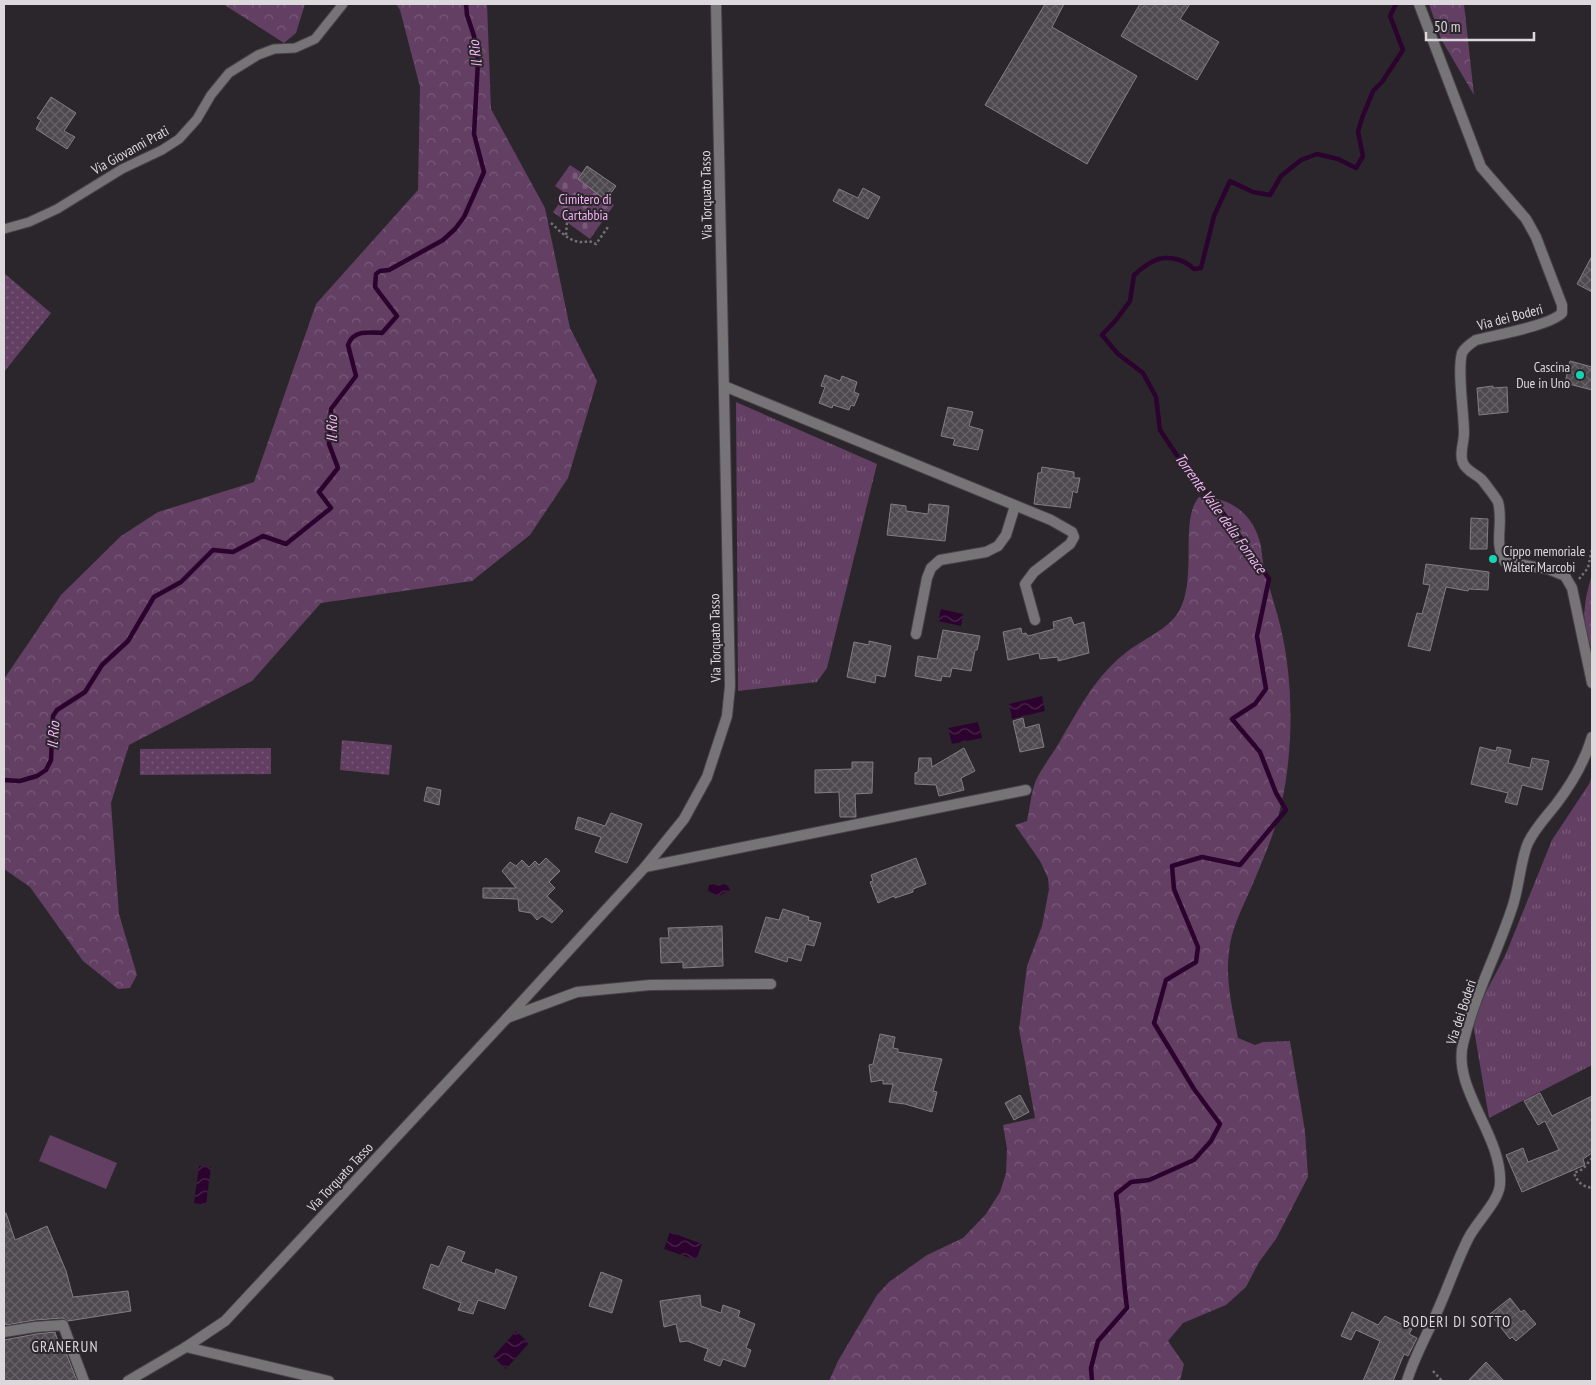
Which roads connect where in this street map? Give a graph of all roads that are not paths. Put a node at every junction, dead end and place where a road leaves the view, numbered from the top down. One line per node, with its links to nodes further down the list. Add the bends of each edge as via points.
1 (343, 4): 4 (lane, Via Giovanni Prati, via 315,39 296,48 274,49 258,55 229,73 211,95 198,119 168,147 122,169 57,209)
2 (716, 4): 5 (street, Via Torquato Tasso)
3 (1419, 4): 9 (street, Via dei Boderi, via 1481,168 1526,219 1562,305 1558,318 1467,345 1462,354 1461,369 1463,464 1482,480 1498,501 1498,543 1505,562 1548,569 1565,576 1572,588)
4 (4, 229)
5 (724, 386): 6 (street); 12 (street, Via Torquato Tasso, via 730,655 727,716 707,777 684,820)
6 (1015, 506): 7 (street, via 1050,520 1072,532 1074,537 1025,584); 8 (street, via 1006,535 998,546 986,552 940,560 931,568)
7 (1035, 620)
8 (916, 634)
9 (1592, 683)
10 (1592, 737): 20 (street, Via dei Boderi, via 1576,775 1527,845 1514,904 1462,1046 1461,1064 1495,1150 1500,1187 1468,1238)
11 (1026, 790): 12 (street)
12 (645, 867): 14 (street, Via Torquato Tasso)
13 (771, 984): 14 (street, Via Torquato Tasso, via 650,985 577,992)
14 (508, 1018): 16 (street, Via Torquato Tasso, via 225,1321)
15 (4, 1332): 17 (street, via 63,1325)
16 (186, 1347): 18 (street, Via Torquato Tasso); 19 (street)
17 (84, 1381)
18 (128, 1381)
19 (329, 1381)
20 (1407, 1381)

